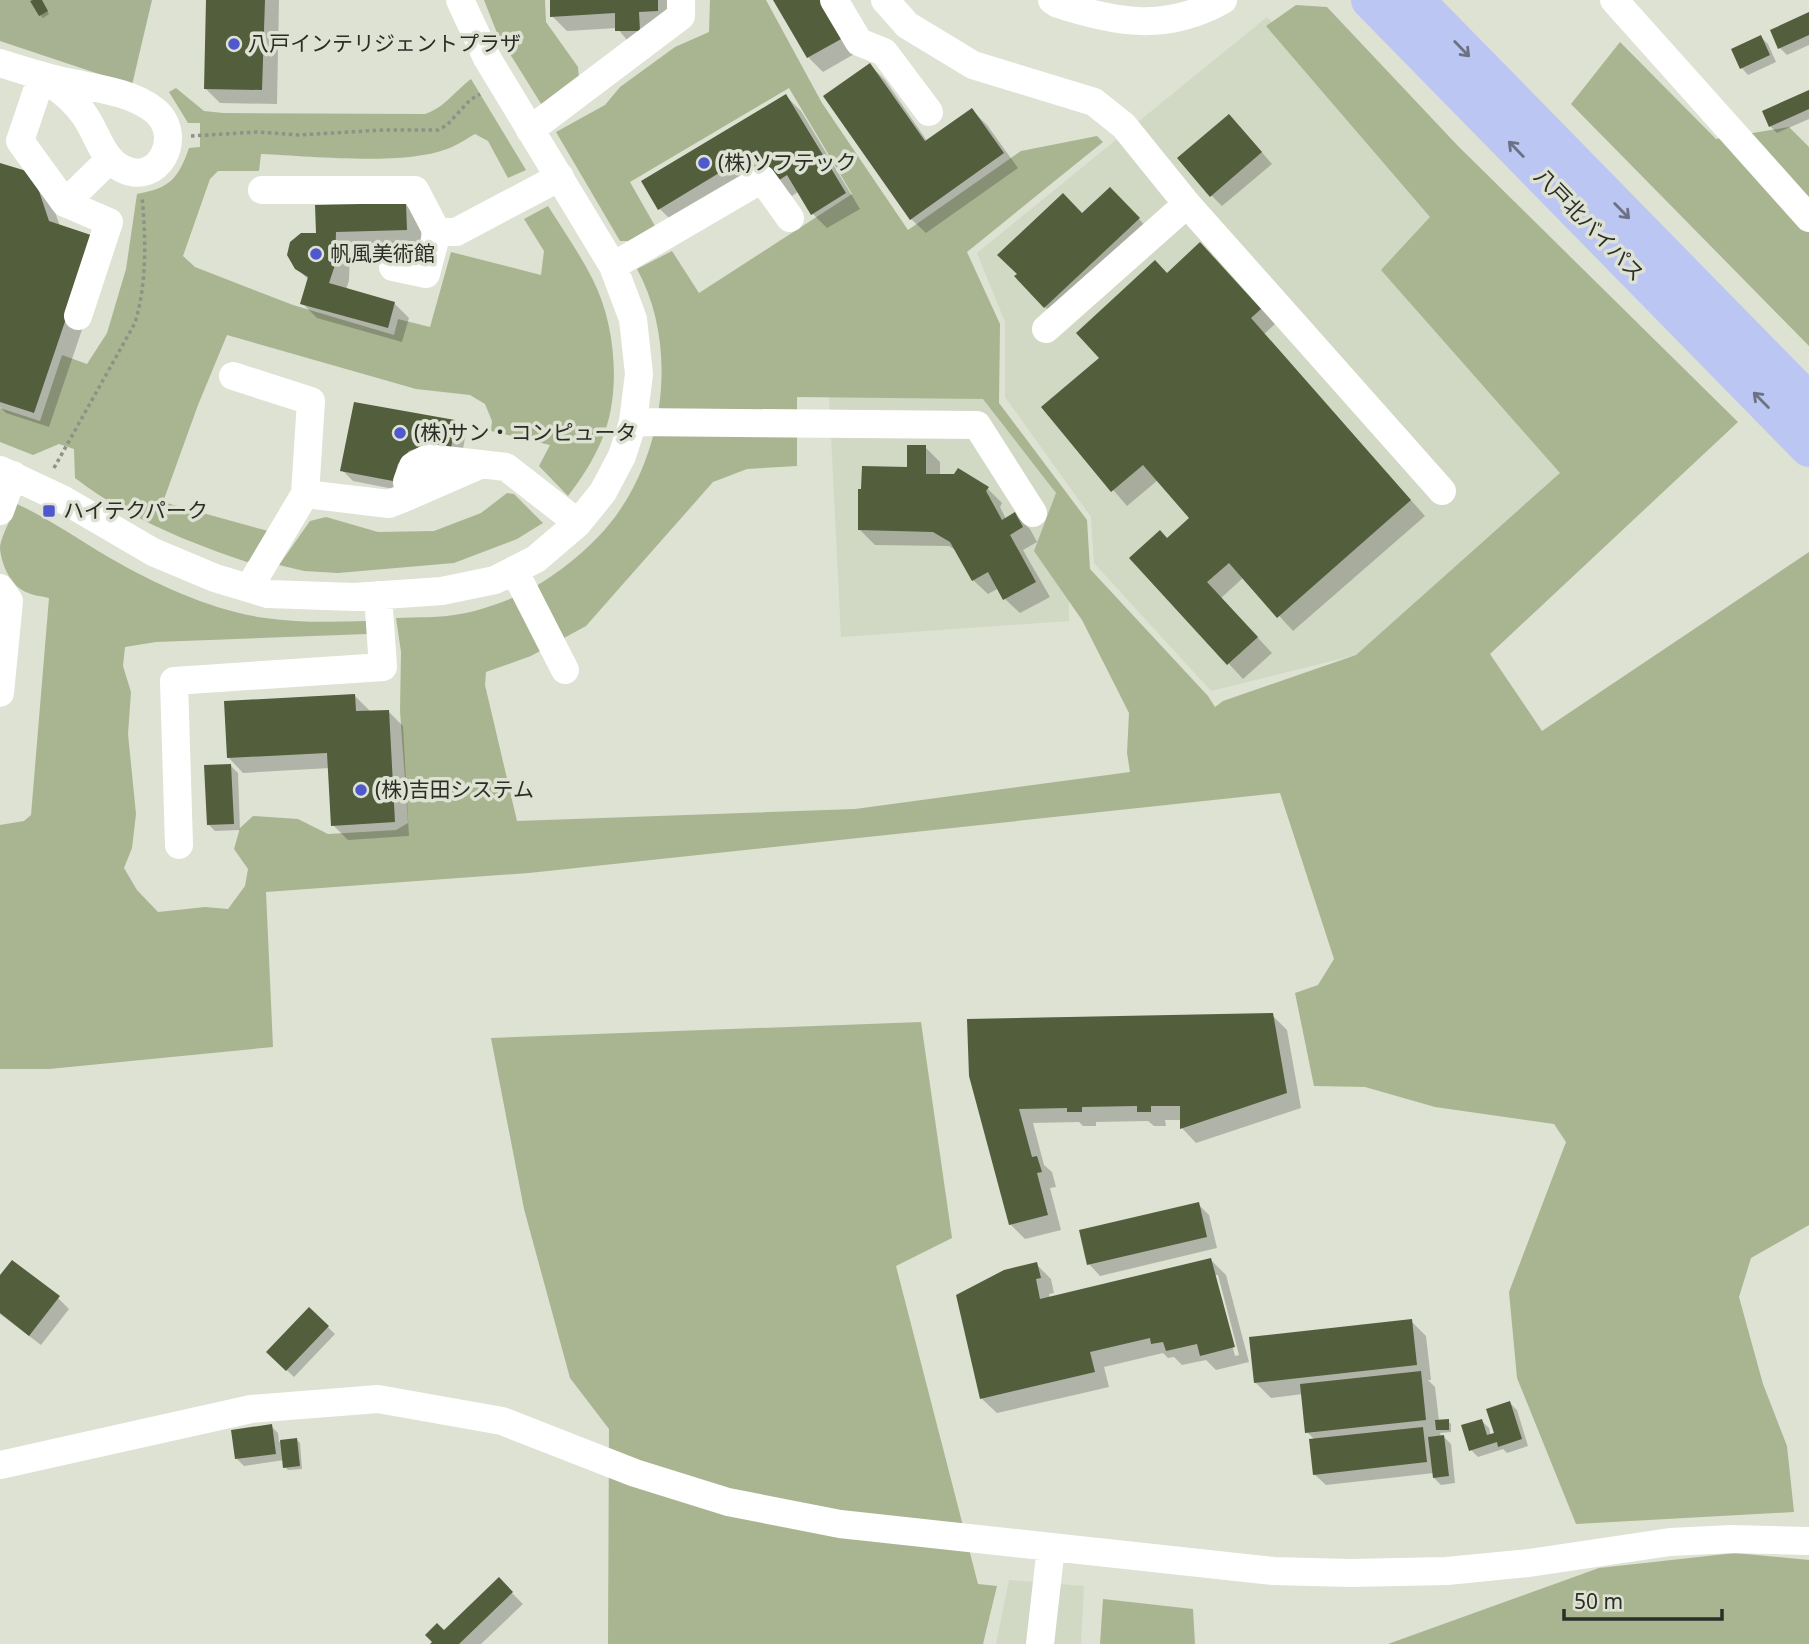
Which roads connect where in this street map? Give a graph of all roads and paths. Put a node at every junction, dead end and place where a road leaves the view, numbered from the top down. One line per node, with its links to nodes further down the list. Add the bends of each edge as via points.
1 (460, 0): 16 (street, via 487,58)
2 (681, 0): 16 (street, via 681,16)
3 (834, 0): 11 (street, via 859,42)
4 (885, 0): 10 (street)
5 (1052, 0): 6 (street, via 1102,18 1154,23)
6 (1223, 0)
7 (1370, 0): 34 (highway, 八戸北バイパス, one-way to 7)
8 (1415, 0): 32 (highway, 八戸北バイパス, one-way to 32)
9 (1614, 0): 25 (street)
10 (907, 25): 11 (street); 23 (street, via 973,65 1094,102 1124,126)
11 (884, 52): 15 (street)
12 (0, 63): 13 (street)
13 (42, 76): 18 (street, via 85,114); 18 (street, via 136,100 166,121 165,156 156,167 123,170); 22 (street, via 20,141)
14 (487, 89): 17 (path, via 438,130)
15 (929, 113)
16 (530, 130): 19 (street)
17 (179, 136)
18 (109, 160): 22 (street)
19 (560, 177): 26 (street, via 456,232); 27 (street)
20 (262, 191): 26 (street, via 415,190)
21 (142, 196): 36 (path, via 141,306)
22 (65, 203): 29 (street, via 109,222)
23 (1187, 204): 30 (street); 37 (street)
24 (790, 218): 27 (street, via 762,179)
25 (1809, 218)
26 (437, 232): 28 (street, via 426,274)
27 (613, 266): 33 (street, via 633,319 639,374)
28 (393, 267)
29 (78, 316)
30 (1046, 329)
31 (233, 376): 38 (street, via 311,401)
32 (1809, 401)
33 (633, 422): 40 (street, via 976,425); 41 (street, via 603,492)
34 (1809, 448)
35 (7, 472): 39 (street); 43 (street, via 153,552)
36 (49, 476)
37 (1442, 491)
38 (305, 494): 41 (street, via 389,504 482,464 506,467); 43 (street)
39 (0, 511)
40 (1033, 513)
41 (578, 523): 42 (street, via 536,559)
42 (514, 570): 45 (street, via 495,580 442,591); 46 (street)
43 (249, 588): 45 (street, via 268,594)
44 (0, 589): 47 (street, via 9,601)
45 (378, 595): 48 (street, via 383,667 174,681)
46 (565, 670)
47 (0, 693)
48 (179, 845)
49 (0, 1465): 51 (street, via 251,1409 378,1399 502,1421 635,1473 728,1502 840,1524)
50 (1809, 1541): 51 (street, via 1671,1542 1447,1571 1350,1573 1273,1571)
51 (1051, 1547): 52 (street)
52 (1040, 1644)

